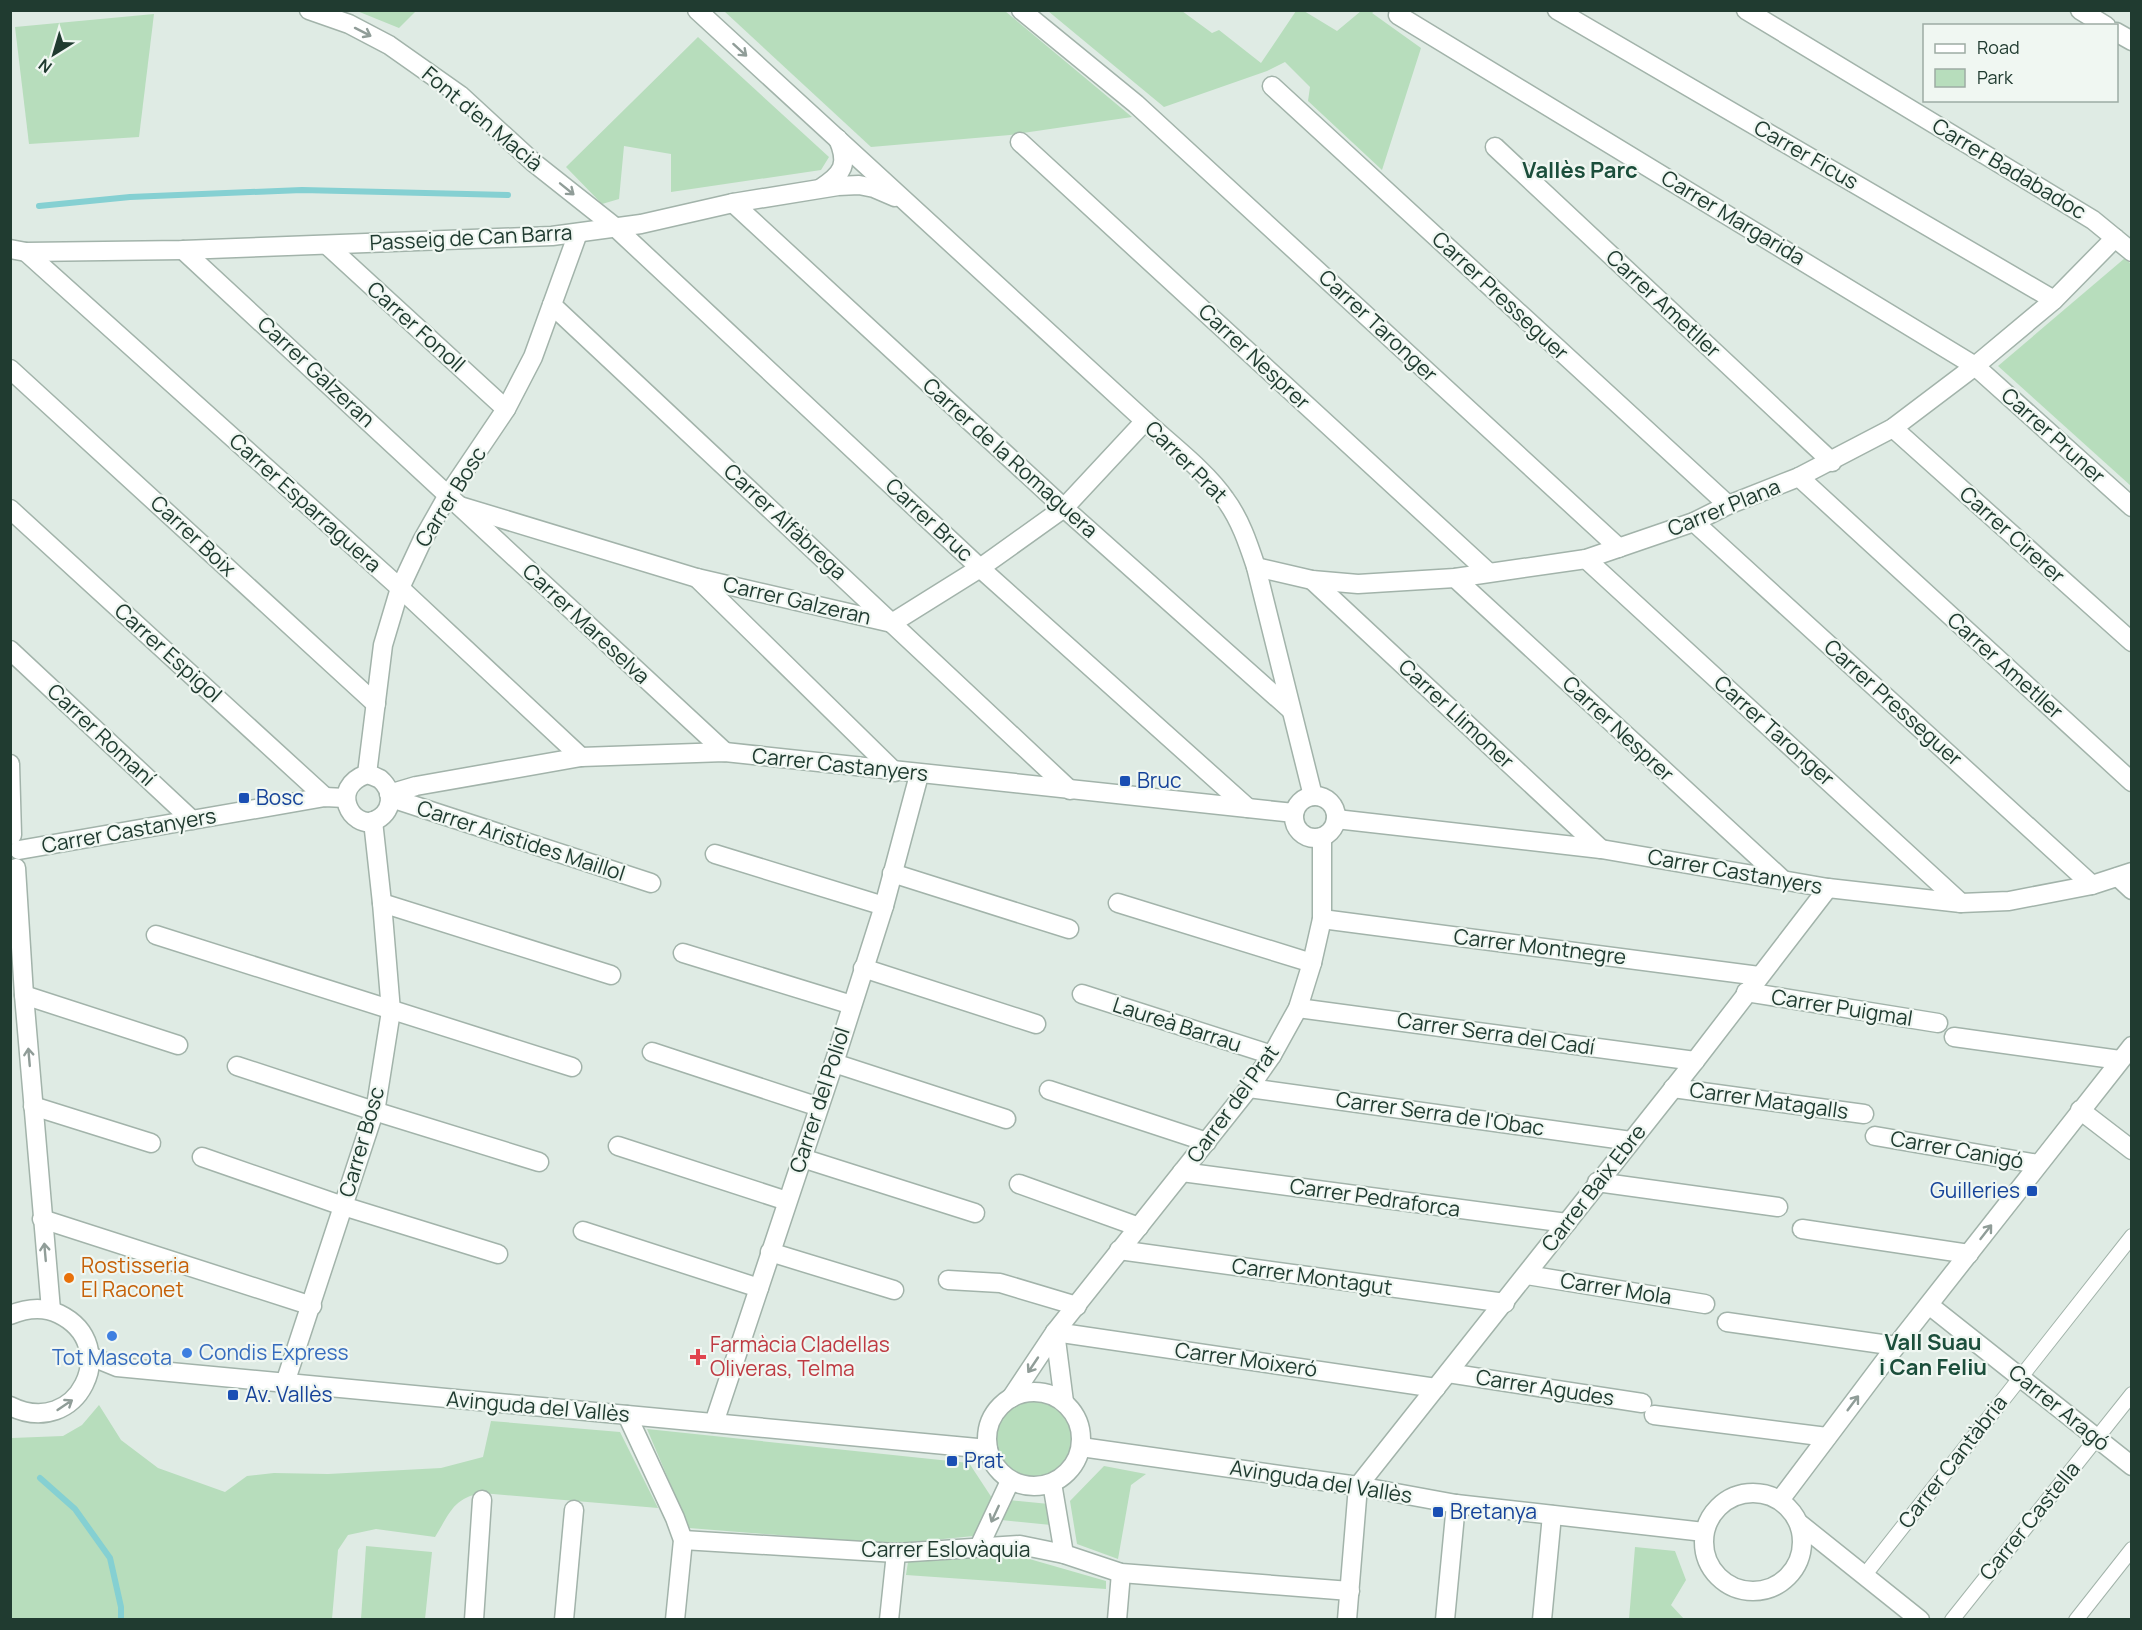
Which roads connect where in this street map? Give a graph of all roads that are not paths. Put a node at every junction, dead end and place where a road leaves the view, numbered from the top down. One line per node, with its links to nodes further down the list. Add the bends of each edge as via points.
1 (309, 10): 16 (street, Font d'en Macià, one-way to 16, via 349,24 389,45 459,95 533,162)
2 (697, 10): 10 (street, one-way to 10)
3 (1021, 10): 38 (street, Carrer Taronger, via 1136,104)
4 (1557, 10): 23 (street, Carrer Ficus)
5 (1746, 10): 18 (street, Carrer Badabadoc, via 2093,220)
6 (2080, 10): 8 (street)
7 (1398, 15): 25 (street, Carrer Margarida)
8 (2103, 24)
9 (1272, 86): 33 (street, Carrer Presseguer)
10 (838, 139): 13 (street, via 844,163 834,180); 15 (street)
11 (1020, 142): 42 (street, Carrer Nesprer)
12 (1495, 147): 30 (street, Carrer Ametller)
13 (820, 189): 14 (street, Passeig de Can Barra); 15 (street, Passeig de Can Barra, via 859,185 874,188)
14 (733, 203): 16 (street, Passeig de Can Barra); 35 (street, Carrer de la Romaguera)
15 (920, 214): 28 (street, Carrer Prat)
16 (615, 227): 17 (street, Passeig de Can Barra); 41 (street, Carrer Bruc)
17 (578, 233): 19 (street, Passeig de Can Barra); 24 (street, Carrer Bosc)
18 (2115, 238): 22 (street, Carrer Badabadoc); 23 (street, Carrer Plana)
19 (327, 245): 21 (street, Passeig de Can Barra); 27 (street, Carrer Fonoll)
20 (18, 250): 21 (street, Passeig de Can Barra); 46 (street, Carrer Esparraguera)
21 (183, 250): 32 (street, Carrer Galzeran)
22 (2132, 252)
23 (2054, 300): 25 (street, Carrer Plana)
24 (552, 304): 27 (street, Carrer Bosc, via 533,357); 47 (street, Carrer Alfàbrega)
25 (1976, 366): 29 (street, Carrer Plana); 34 (street, Carrer Pruner)
26 (10, 369): 50 (street, Carrer Boix)
27 (506, 409): 32 (street, Carrer Bosc)
28 (1145, 421): 35 (street, Carrer Galzeran); 40 (street, Carrer Prat, via 1224,497 1245,535)
29 (1893, 428): 30 (street, Carrer Plana); 48 (street, Carrer Cirerer)
30 (1832, 462): 31 (street, Carrer Plana)
31 (1799, 477): 33 (street, Carrer Plana); 58 (street, Carrer Ametller)
32 (454, 500): 43 (street, Carrer Galzeran); 46 (street, Carrer Bosc, via 422,541); 52 (street, Carrer Mareselva)
33 (1728, 505): 37 (street, Carrer Plana)
34 (2132, 507)
35 (1064, 508): 41 (street, Carrer Galzeran); 51 (street, Carrer de la Romaguera)
36 (10, 509): 60 (street, Carrer Espigol)
37 (1694, 522): 38 (street, Carrer Plana); 78 (street, Carrer Presseguer)
38 (1619, 548): 39 (street, Carrer Plana)
39 (1586, 560): 42 (street, Carrer Plana); 83 (street, Carrer Taronger)
40 (1256, 567): 45 (street, Carrer Plana); 51 (street, Carrer Prat)
41 (980, 568): 47 (street, Carrer Galzeran); 64 (street, Carrer Bruc)
42 (1488, 572): 44 (street, Carrer Plana)
43 (697, 578): 47 (street, Carrer Galzeran); 55 (street)
44 (1455, 578): 45 (street, Carrer Plana, via 1358,584); 76 (street, Carrer Nesprer)
45 (1312, 580): 71 (street, Carrer Llimoner)
46 (400, 588): 50 (street, Carrer Bosc, via 383,645); 53 (street, Carrer Esparraguera)
47 (892, 623): 59 (street, Carrer Alfàbrega)
48 (2132, 642)
49 (10, 650): 67 (street, Carrer Romaní)
50 (376, 704): 56 (street, Carrer Bosc)
51 (1292, 710): 62 (street, Carrer Prat)
52 (725, 752): 53 (street, Carrer Castanyers); 55 (street, Carrer Castanyers)
53 (581, 757): 61 (street, Carrer Castanyers, via 416,786)
54 (10, 764): 70 (street)
55 (895, 772): 57 (street, Carrer Castanyers)
56 (366, 774): 61 (street, via 379,778); 63 (street, via 353,781)
57 (919, 775): 59 (street, Carrer Castanyers); 74 (street, Carrer del Poliol)
58 (2132, 782)
59 (1070, 790): 64 (street, Carrer Castanyers)
60 (325, 796): 63 (street, Carrer Castanyers); 67 (street, Carrer Castanyers)
61 (390, 796): 68 (street, via 388,810); 77 (street, Carrer Aristides Maillol)
62 (1313, 796): 65 (street, via 1300,802); 66 (street, via 1327,800)
63 (345, 798): 68 (street, via 359,819)
64 (1248, 808): 65 (street, Carrer Castanyers)
65 (1294, 813): 69 (street, via 1296,828 1301,833)
66 (1336, 819): 69 (street, via 1332,831); 71 (street, Carrer Castanyers)
67 (192, 820): 70 (street, Carrer Castanyers)
68 (373, 821): 81 (street, Carrer Bosc)
69 (1322, 837): 85 (street, Carrer del Prat)
70 (14, 839): 73 (street, via 18,863)
71 (1601, 849): 76 (street, Carrer Castanyers)
72 (716, 854): 84 (street)
73 (13, 872): 95 (street)
74 (892, 873): 84 (street, Carrer del Poliol); 86 (street)
75 (2125, 875): 78 (street, Carrer Castanyers); 80 (street)
76 (1782, 879): 79 (street, Carrer Castanyers)
77 (651, 883)
78 (2092, 885): 83 (street, Carrer Castanyers, via 2009,901)
79 (1828, 888): 83 (street, Carrer Castanyers); 92 (street, Carrer Baix Ebre)
80 (2132, 890)
81 (382, 903): 91 (street); 98 (street, Carrer Bosc)
82 (1118, 903): 89 (street)
83 (1961, 903)
84 (884, 906): 90 (street, Carrer del Poliol)
85 (1322, 919): 89 (street, Carrer del Prat); 92 (street, Carrer Montnegre)
86 (1069, 929)
87 (156, 935): 98 (street)
88 (683, 953): 96 (street)
89 (1312, 963): 97 (street, Carrer del Prat)
90 (863, 968): 96 (street, Carrer del Poliol); 100 (street)
91 (611, 975)
92 (1759, 976): 93 (street, Carrer Baix Ebre)
93 (1746, 992): 99 (street, Carrer Puigmal); 107 (street, Carrer Baix Ebre)
94 (1082, 994): 105 (street, Laureà Barrau)
95 (24, 995): 102 (street); 114 (street, one-way to 95)
96 (852, 1005): 108 (street, Carrer del Poliol)
97 (1298, 1008): 105 (street, Carrer del Prat); 107 (street, Carrer Serra del Cadí)
98 (392, 1011): 110 (street); 117 (street, Carrer Bosc)
99 (1938, 1023)
100 (1036, 1024)
101 (1953, 1038): 106 (street)
102 (178, 1045)
103 (2132, 1046): 106 (street)
104 (652, 1052): 115 (street)
105 (1272, 1055): 111 (street, Carrer del Prat)
106 (2120, 1060): 116 (street)
107 (1695, 1061): 112 (street, Carrer Baix Ebre)
108 (834, 1063): 115 (street, Carrer del Poliol); 119 (street)
109 (237, 1066): 117 (street)
110 (572, 1067)
111 (1249, 1088): 121 (street, Carrer Serra de l'Obac); 122 (street, Carrer del Prat)
112 (1673, 1088): 118 (street, Carrer Matagalls); 121 (street, Carrer Baix Ebre)
113 (1049, 1090): 122 (street)
114 (33, 1106): 123 (street); 137 (street)
115 (819, 1107): 127 (street, Carrer del Poliol)
116 (2080, 1110): 125 (street); 129 (street)
117 (374, 1111): 128 (street); 134 (street, Carrer Bosc)
118 (1864, 1114)
119 (1006, 1119)
120 (1875, 1136): 129 (street, Carrer Canigó)
121 (1631, 1141): 131 (street, Carrer Baix Ebre)
122 (1207, 1142): 130 (street, Carrer del Prat)
123 (151, 1143)
124 (618, 1146): 133 (street)
125 (2132, 1150)
126 (202, 1157): 134 (street)
127 (802, 1158): 133 (street, Carrer del Poliol); 136 (street)
128 (539, 1162)
129 (2038, 1164): 146 (street, one-way to 129)
130 (1182, 1172): 138 (street, Carrer Pedraforca); 139 (street, Carrer del Prat)
131 (1597, 1182): 135 (street); 138 (street, Carrer Baix Ebre)
132 (1020, 1184): 139 (street)
133 (787, 1201): 144 (street, Carrer del Poliol)
134 (343, 1206): 145 (street); 154 (street, Carrer Bosc)
135 (1778, 1207)
136 (975, 1213)
137 (42, 1219): 154 (street); 156 (street, one-way to 137)
138 (1567, 1223): 147 (street, Carrer Baix Ebre)
139 (1139, 1227): 143 (street, Carrer del Prat)
140 (1802, 1229): 146 (street)
141 (583, 1232): 149 (street)
142 (2132, 1236): 163 (street, Carrer Cantàbria)
143 (1119, 1250): 151 (street, Carrer Montagut); 155 (street, Carrer del Prat)
144 (770, 1252): 149 (street, Carrer del Poliol); 150 (street)
145 (498, 1254)
146 (1969, 1254): 153 (street)
147 (1527, 1275): 151 (street, Carrer Baix Ebre); 152 (street, Carrer Mola)
148 (948, 1280): 155 (street, via 1000,1282)
149 (759, 1288): 171 (street, Carrer del Poliol)
150 (894, 1290)
151 (1505, 1303): 162 (street, Carrer Baix Ebre)
152 (1705, 1304)
153 (1929, 1305): 160 (street); 163 (street, Carrer Aragó)
154 (312, 1306): 164 (street, Carrer Bosc)
155 (1077, 1306): 159 (street, Carrer del Prat)
156 (51, 1310): 157 (street, via 21,1310); 161 (street, via 70,1319 84,1335)
157 (10, 1316)
158 (1727, 1322): 160 (street)
159 (1055, 1332): 165 (street, Carrer Moixeró); 167 (street, Carrer del Prat, one-way to 167); 168 (street)
160 (1896, 1346): 172 (street, one-way to 160)
161 (90, 1356): 164 (street, Avinguda del Vallès, via 117,1367); 169 (street, one-way to 161, via 39,1414 71,1403 89,1374)
162 (1448, 1373): 165 (street, Carrer Baix Ebre); 172 (street, Carrer Agudes)
163 (2020, 1377): 173 (street, Carrer Aragó); 193 (street, Carrer Cantàbria)
164 (285, 1383): 170 (street, Avinguda del Vallès)
165 (1436, 1388): 179 (street, Carrer Baix Ebre)
166 (2132, 1394): 173 (street, Carrer Castella)
167 (1011, 1398): 168 (street, via 1034,1392 1050,1394); 175 (street, via 995,1411 988,1425)
168 (1064, 1402): 174 (street, via 1079,1425)
169 (10, 1406)
170 (627, 1415): 171 (street, Avinguda del Vallès); 187 (street)
171 (714, 1423): 175 (street, Avinguda del Vallès)
172 (1827, 1437): 181 (street)
173 (2097, 1438): 176 (street, Carrer Aragó); 204 (street, Carrer Castella)
174 (1081, 1446): 178 (street, via 1067,1474); 179 (street, Avinguda del Vallès)
175 (988, 1449): 177 (street, via 989,1458)
176 (2132, 1466)
177 (1010, 1481): 178 (street, via 1025,1486); 188 (street, one-way to 188)
178 (1052, 1484): 191 (street)
179 (1358, 1486): 182 (street, Avinguda del Vallès); 194 (street)
180 (482, 1500): 195 (street)
181 (1780, 1500): 185 (street); 186 (street, via 1766,1494 1743,1493 1724,1501)
182 (1456, 1504): 184 (street, Avinguda del Vallès); 201 (street)
183 (574, 1510): 196 (street)
184 (1552, 1515): 186 (street, Avinguda del Vallès); 202 (street)
185 (1800, 1524): 186 (street, via 1800,1560 1783,1582 1757,1592 1739,1590 1720,1580 1706,1557); 193 (street)
186 (1704, 1532)
187 (683, 1540): 190 (street, Carrer Eslovàquia); 197 (street)
188 (979, 1547): 190 (street, Carrer Eslovàquia); 191 (street, Carrer Eslovàquia, via 1020,1545)
189 (2132, 1549): 205 (street)
190 (896, 1553): 198 (street)
191 (1064, 1554): 192 (street, Carrer Eslovàquia)
192 (1121, 1573): 194 (street, Carrer Eslovàquia); 199 (street)
193 (1864, 1576): 203 (street)
194 (1350, 1591): 200 (street)
195 (474, 1620)
196 (564, 1620)
197 (675, 1620)
198 (889, 1620)
199 (1117, 1620)
200 (1347, 1620)
201 (1445, 1620)
202 (1542, 1620)
203 (1920, 1620)
204 (1952, 1620)
205 (2076, 1620)

